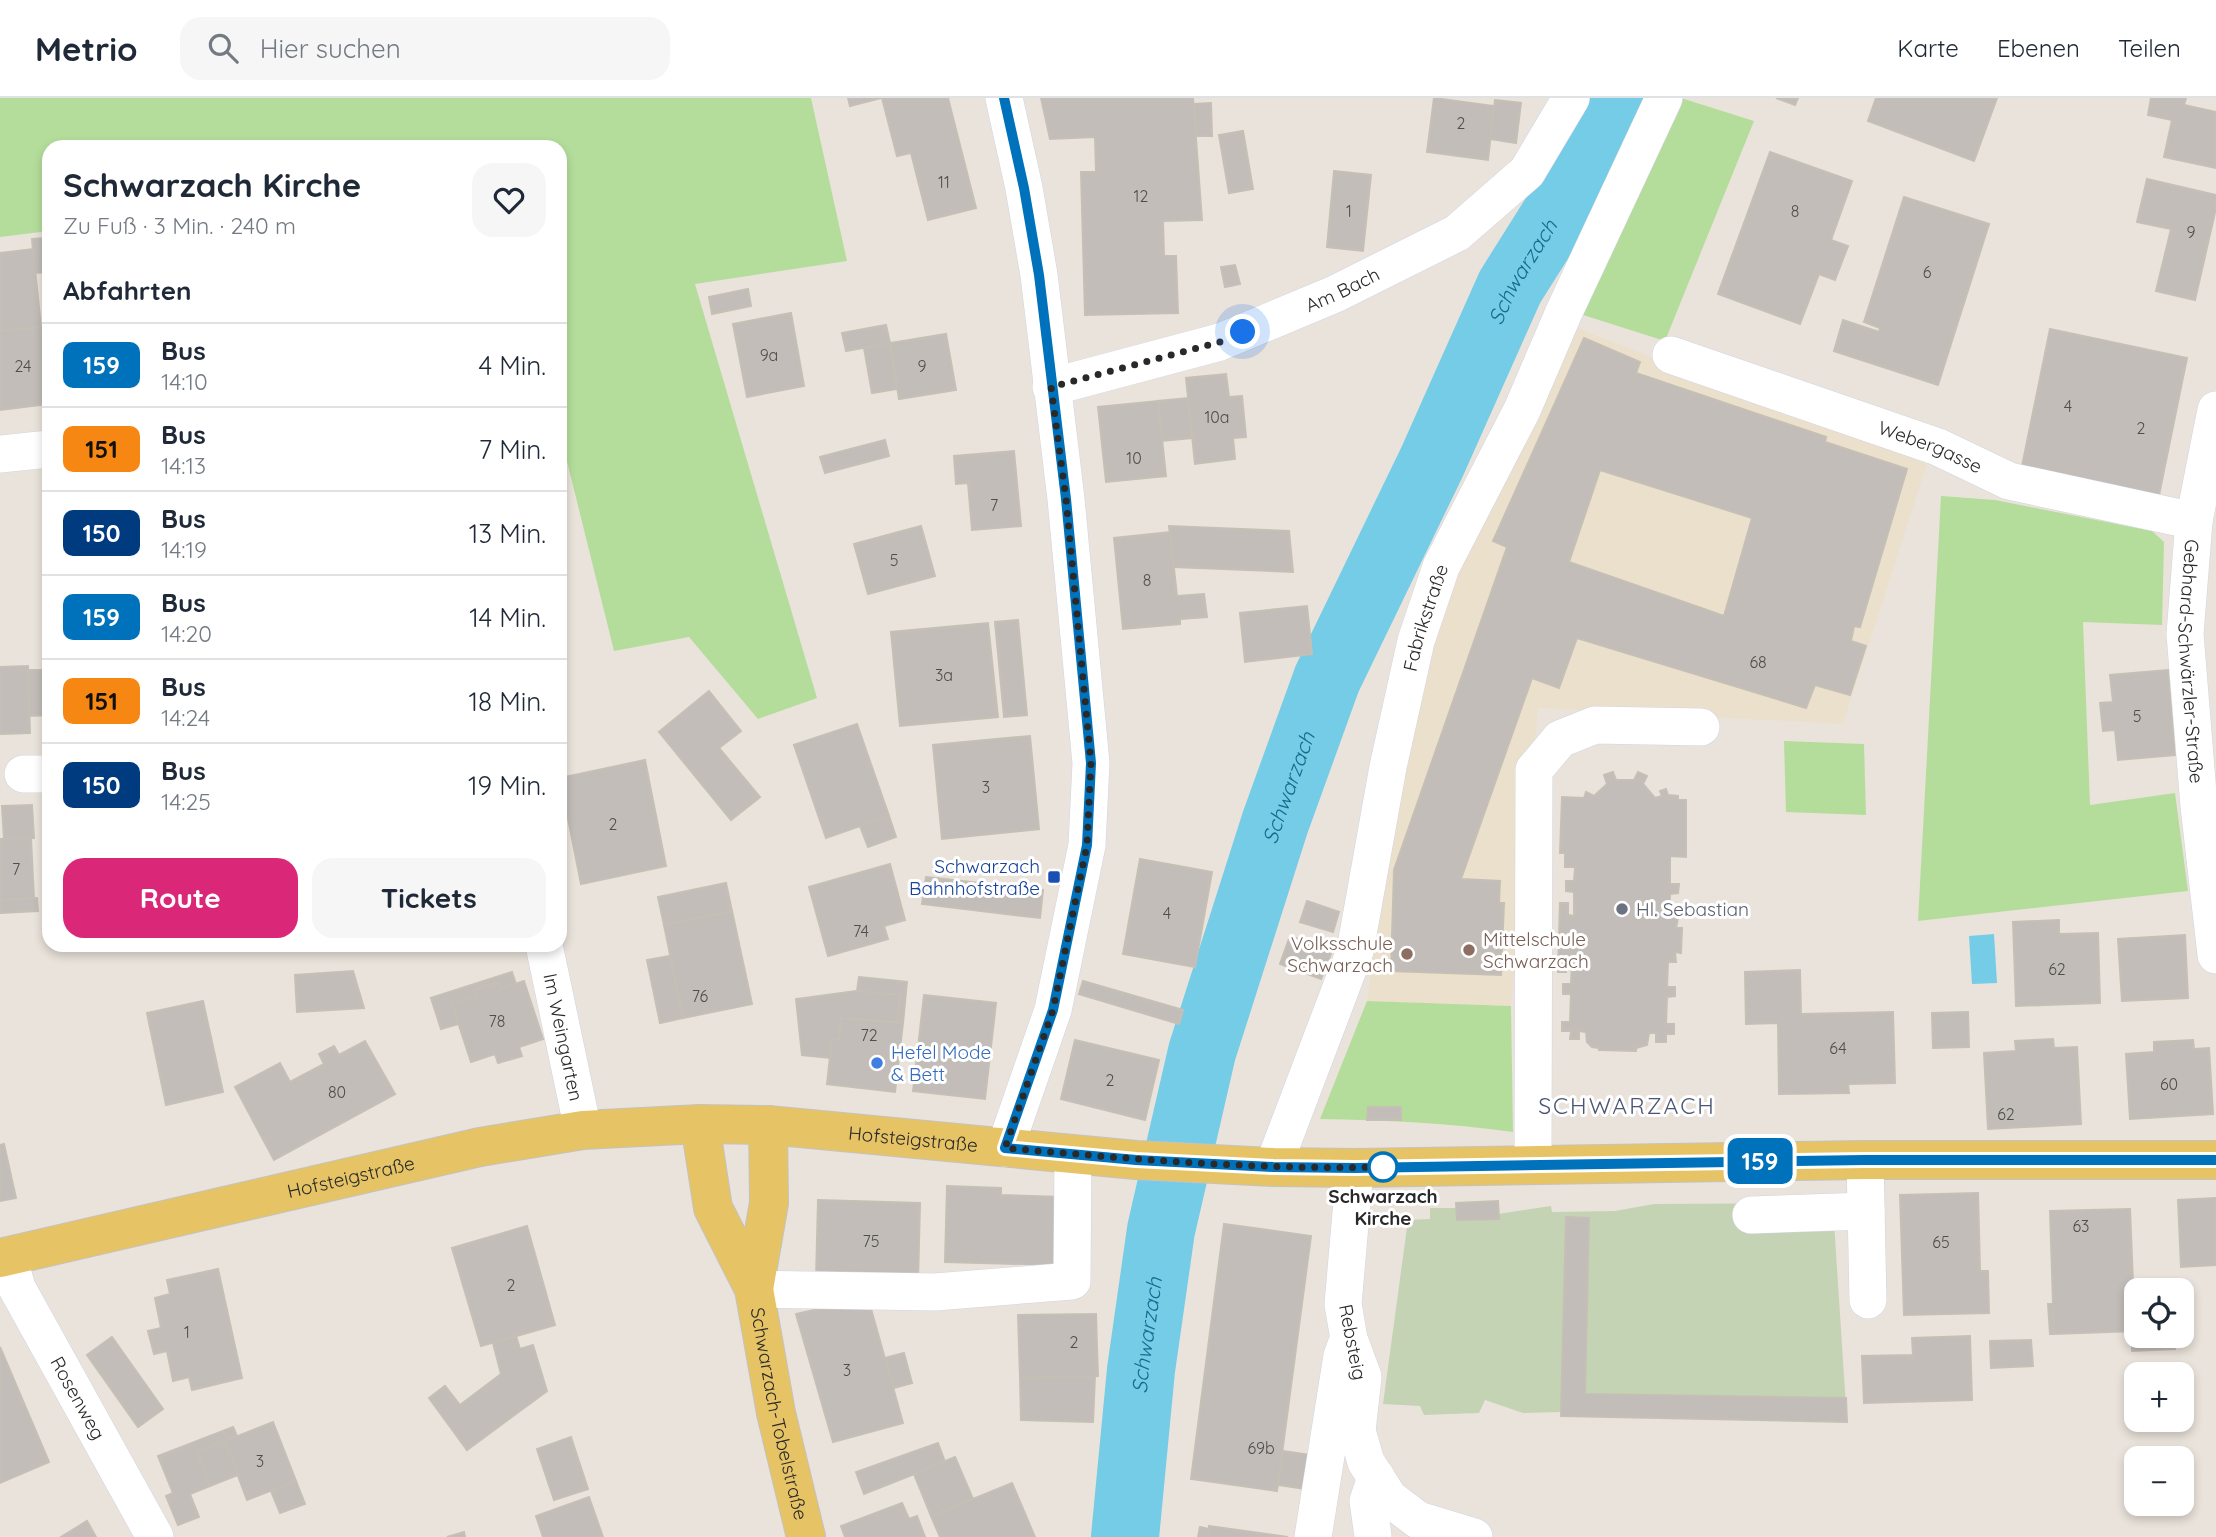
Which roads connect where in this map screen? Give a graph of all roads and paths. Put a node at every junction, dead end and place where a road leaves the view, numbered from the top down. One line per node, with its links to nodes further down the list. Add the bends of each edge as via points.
1 (1004, 98): 5 (street, via 1039,275)
2 (1571, 98): 5 (street, Am Bach, via 1527,172 1457,233 1335,294 1220,342)
3 (1664, 98): 22 (street, Fabrikstraße, via 1522,410 1441,567 1416,641 1355,951)
4 (1671, 355): 9 (street, Webergasse, via 1938,447 2008,481)
5 (1051, 387): 17 (street, via 1091,763 1087,845 1053,1010)
6 (2216, 410): 9 (street, Gebhard-Schwärzler-Straße)
7 (42, 450): 8 (street)
8 (0, 454)
9 (2194, 520): 10 (street, Gebhard-Schwärzler-Straße)
10 (2201, 634): 13 (street, Gebhard-Schwärzler-Straße, via 2199,806)
11 (1701, 727): 21 (street, via 1595,725 1560,739 1534,770)
12 (545, 952): 16 (street, Im Weingarten)
13 (2216, 955)
14 (699, 1124): 15 (main road, Hofsteigstraße); 16 (main road, Hofsteigstraße); 27 (main road, Schwarzach-Tobelstraße, via 713,1208)
15 (768, 1125): 17 (main road, Hofsteigstraße); 27 (main road, Schwarzach-Tobelstraße, via 769,1203)
16 (583, 1130): 26 (main road, Hofsteigstraße, via 480,1147)
17 (1005, 1148): 18 (main road, Hofsteigstraße)
18 (1073, 1154): 22 (main road, Hofsteigstraße); 27 (street, via 1072,1281 935,1292)
19 (1865, 1160): 20 (main road, Hofsteigstraße); 21 (main road, Hofsteigstraße); 24 (street)
20 (2216, 1160)
21 (1533, 1164): 23 (main road, Hofsteigstraße)
22 (1273, 1167): 23 (main road, Hofsteigstraße)
23 (1355, 1168): 29 (street, Rebsteig, via 1343,1304)
24 (1866, 1211): 25 (street); 28 (street)
25 (1751, 1216)
26 (4, 1257): 32 (street, Rosenweg)
27 (754, 1289): 33 (main road, Schwarzach-Tobelstraße, via 766,1367)
28 (1868, 1300)
29 (1349, 1339): 30 (street, Rebsteig, via 1363,1377 1357,1430); 34 (street, via 1342,1356)
30 (1376, 1477): 31 (street, via 1368,1501); 35 (street, Rebsteig, via 1389,1498 1418,1520)
31 (1373, 1536)
32 (155, 1537)
33 (806, 1537)
34 (1312, 1537)
35 (1474, 1537)

